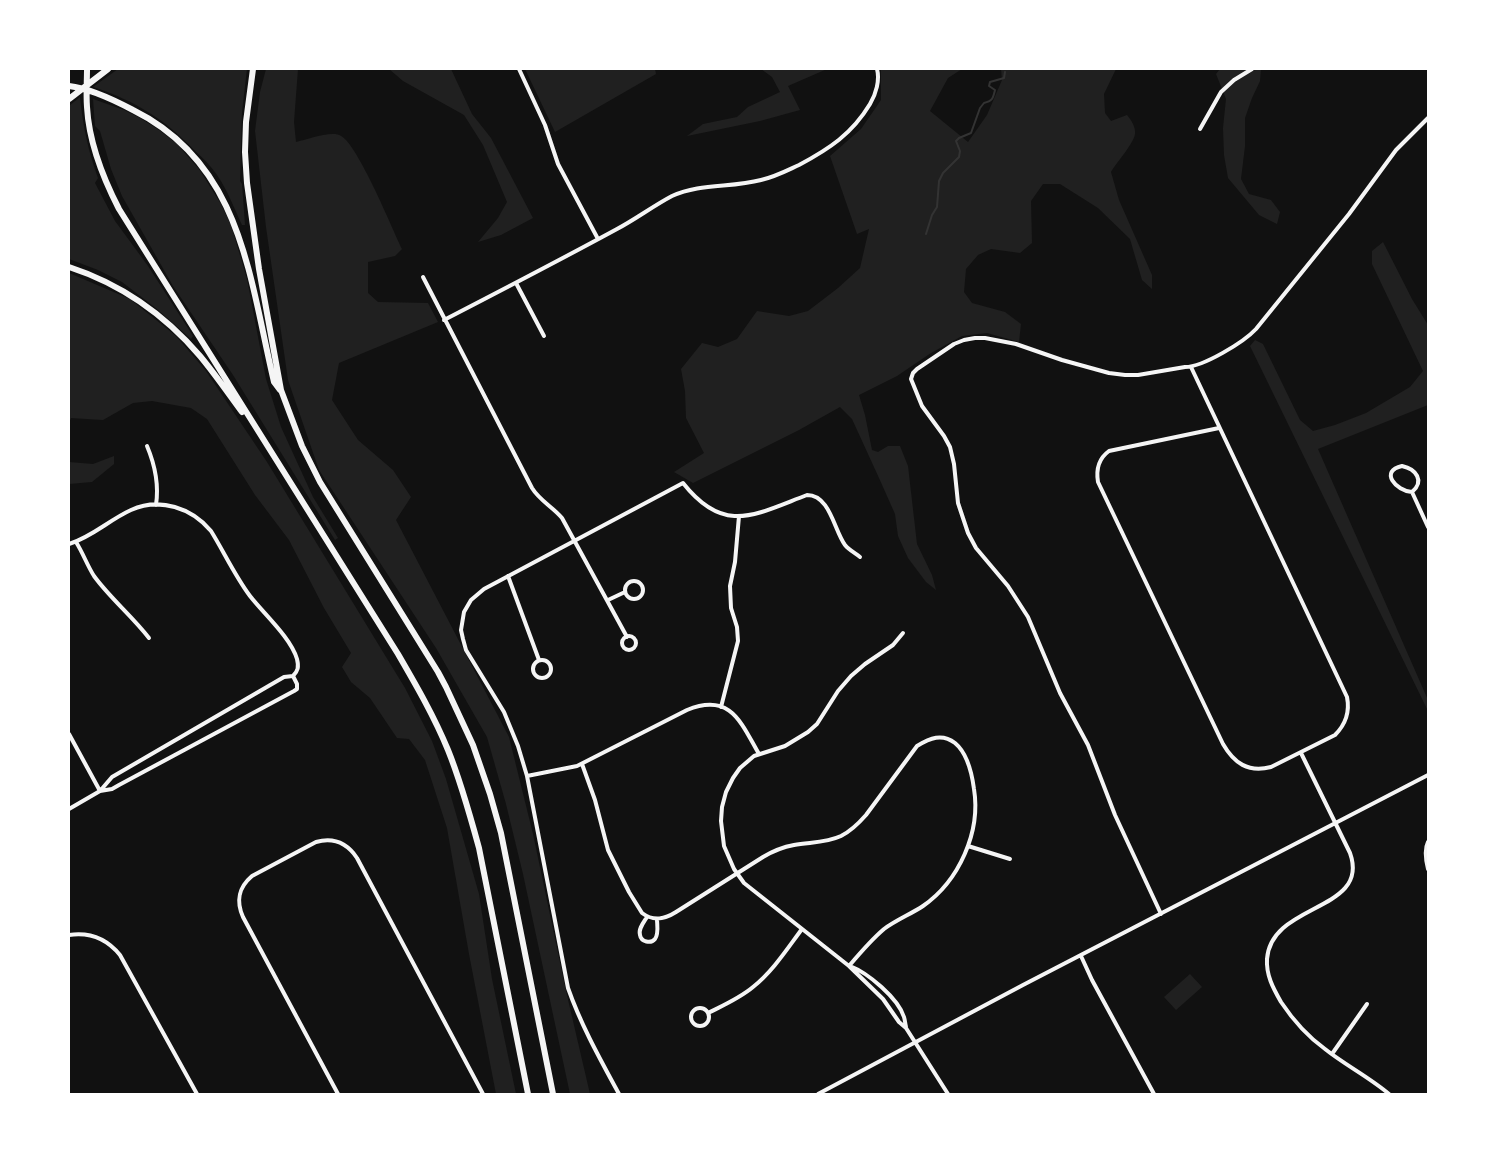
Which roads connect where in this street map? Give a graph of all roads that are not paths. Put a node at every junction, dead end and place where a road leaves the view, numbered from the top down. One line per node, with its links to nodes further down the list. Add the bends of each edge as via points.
1 (87, 69): 20 (highway, via 90,131 111,194)
2 (108, 69): 8 (highway)
3 (253, 69): 18 (highway, via 246,122 247,183)
4 (519, 69): 11 (street, via 546,125 558,164)
5 (877, 69): 11 (street, via 874,97 859,121 818,155 759,181 703,187 675,195)
6 (1252, 69): 10 (street, via 1221,92)
7 (69, 86): 18 (highway, via 136,111 160,126 192,154 210,177 242,245 274,382)
8 (69, 99)
9 (1428, 118): 17 (street, via 1396,150 1251,335)
10 (1200, 129)
11 (598, 239): 14 (street)
12 (69, 267): 20 (highway, via 124,291 166,321 201,357)
13 (423, 277): 15 (street)
14 (516, 283): 15 (street); 16 (street)
15 (444, 320): 26 (street, via 532,488 562,518)
16 (544, 336)
17 (1191, 367): 19 (street); 53 (street, via 1138,375 1109,373 1016,344 975,338 954,344 913,372 911,379 922,406 950,447 958,503 968,533 1028,617)
18 (281, 390): 72 (highway, via 320,482 438,672 473,745 501,833)
19 (1219, 428): 40 (street, via 1347,697 1347,715 1338,733); 40 (street, via 1109,451 1098,464 1098,482 1229,755 1245,766 1262,769)
20 (262, 438): 71 (highway, via 398,654 447,749 479,848)
21 (147, 446): 23 (street, via 156,475)
22 (1412, 492): 22 (street, via 1418,482 1414,471 1402,466 1395,469 1392,482); 25 (street)
23 (156, 505): 27 (street, via 131,510); 37 (street, via 175,507 205,523 241,582 295,653 298,671)
24 (739, 516): 26 (street, via 710,510 682,483); 29 (street, via 807,495 816,497 823,501 846,546); 38 (street, via 730,586 730,608 738,641)
25 (1428, 527)
26 (575, 540): 30 (street); 32 (street)
27 (76, 542): 28 (street); 35 (street, via 99,583)
28 (69, 544)
29 (860, 557)
30 (508, 576): 36 (street); 44 (street, via 469,602 462,620 463,639 504,712)
31 (625, 592): 31 (street, via 637,598 642,587 633,581); 32 (street)
32 (608, 600): 34 (street)
33 (903, 633): 41 (street, via 851,676 808,732 785,746)
34 (627, 637)
35 (149, 638)
36 (539, 660): 36 (street, via 534,672 545,677 550,667 548,662)
37 (293, 676): 45 (street, via 112,777); 45 (street, via 297,684 294,691 112,789)
38 (721, 707): 41 (street, via 740,720); 42 (street, via 705,705 687,710)
39 (69, 734): 45 (street)
40 (1301, 753): 47 (street)
41 (759, 754): 52 (street, via 733,778 722,807 724,846)
42 (582, 764): 44 (street); 54 (street, via 608,850 642,914)
43 (1428, 775): 47 (street)
44 (526, 776): 73 (street, via 568,988 585,1031)
45 (100, 791): 46 (street)
46 (69, 809)
47 (1335, 823): 53 (street); 67 (street, via 1352,858 1351,880 1340,894 1284,926 1273,939 1267,959 1271,983 1288,1012)
48 (1428, 843): 51 (street)
49 (968, 846): 50 (street); 52 (street, via 975,815 969,767 958,746 947,738 934,738 917,746 866,815 846,833 835,839 776,850); 58 (street, via 943,889 923,906 886,927)
50 (1010, 860)
51 (1428, 869)
52 (738, 873): 54 (street, via 667,917); 55 (street, via 750,888)
53 (1161, 914): 57 (street)
54 (652, 918): 54 (street, via 640,929 639,935 647,942 656,936)
55 (802, 929): 58 (street); 64 (street, via 753,987)
56 (69, 935): 68 (street, via 97,938 120,955)
57 (1081, 956): 66 (street); 76 (street)
58 (849, 966): 59 (street); 60 (street)
59 (875, 982): 60 (street); 62 (street)
60 (871, 987): 63 (street)
61 (1367, 1004): 67 (street)
62 (897, 1005): 63 (street); 65 (street)
63 (891, 1010): 65 (street)
64 (708, 1013): 64 (street, via 698,1008 693,1011 695,1025 704,1025)
65 (906, 1028): 66 (street)
66 (915, 1042): 74 (street); 75 (street)
67 (1332, 1054): 77 (street)
68 (196, 1094)
69 (338, 1094): 70 (street, via 239,903 241,890 252,876 327,839 344,844 357,858)
70 (483, 1094)
71 (528, 1094)
72 (554, 1094)
73 (619, 1094)
74 (819, 1094)
75 (948, 1094)
76 (1154, 1094)
77 (1389, 1094)

